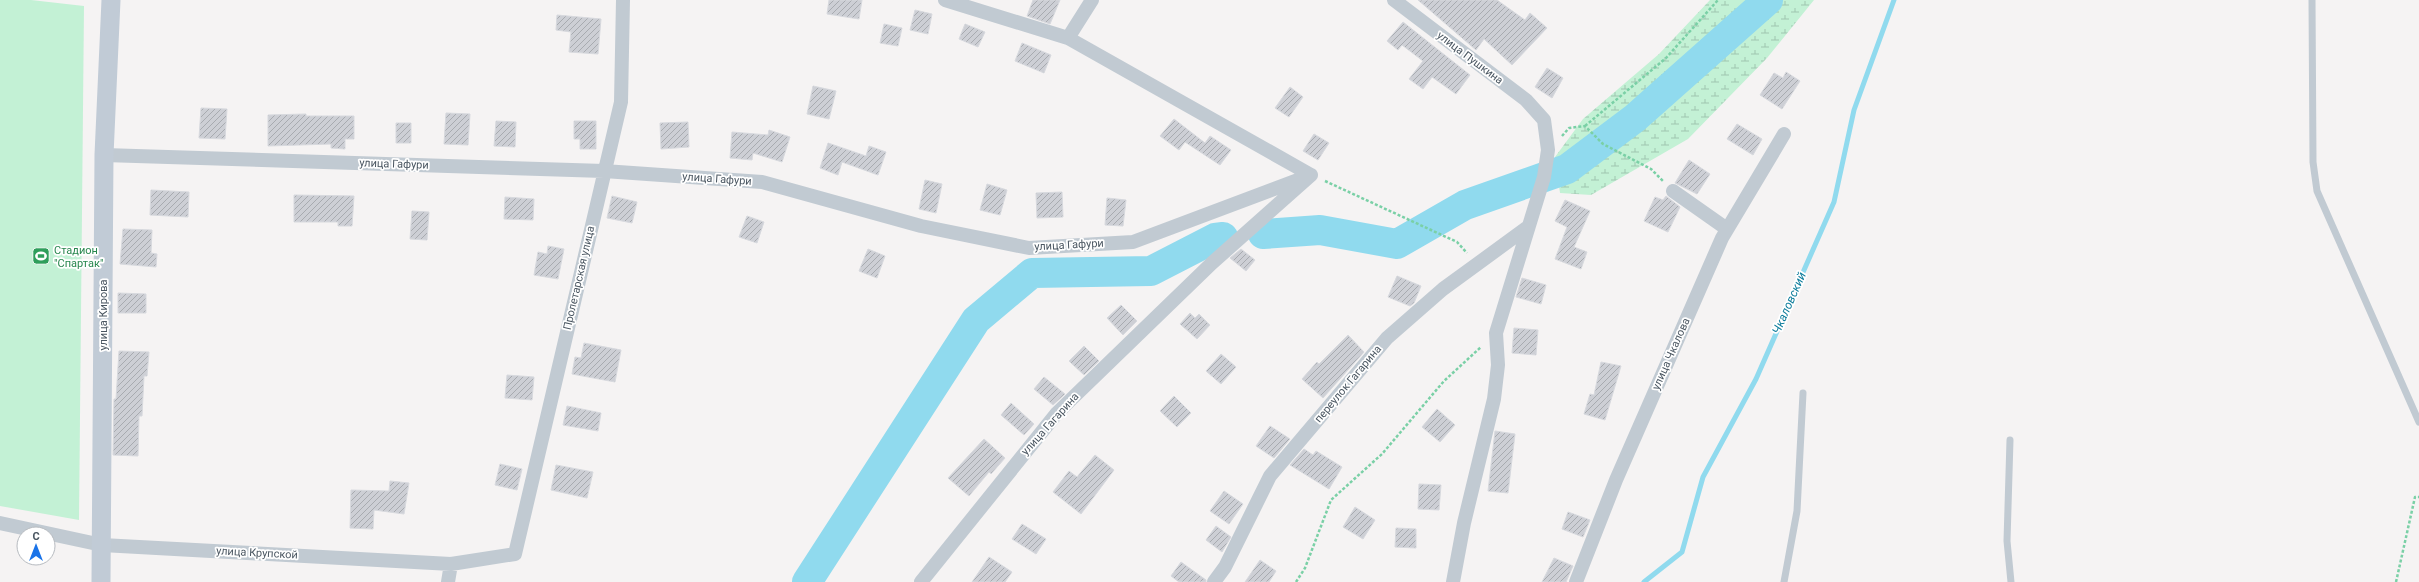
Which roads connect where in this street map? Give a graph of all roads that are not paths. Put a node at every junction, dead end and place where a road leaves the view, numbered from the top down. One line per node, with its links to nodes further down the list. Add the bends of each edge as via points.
1 (111, 0): 9 (street, улица Кирова)
2 (623, 0): 10 (street, Пролетарская улица, via 621,102)
3 (945, 0): 7 (street)
4 (1092, 0): 7 (street)
5 (1394, 0): 13 (street, улица Пушкина, via 1526,100 1544,120 1548,150 1544,177)
6 (2312, 0): 16 (lane, via 2313,162 2317,191)
7 (1068, 38): 11 (street)
8 (1784, 134): 14 (street, улица Чкалова)
9 (104, 155): 10 (street, улица Гафури); 19 (street, улица Кирова)
10 (604, 171): 11 (street, улица Гафури, via 762,182 921,226 1029,248 1133,242); 20 (street, Пролетарская улица)
11 (1311, 174): 24 (street, улица Гагарина, via 1212,263 1057,413)
12 (1673, 191): 14 (street)
13 (1528, 227): 25 (street, переулок Гагарина, via 1443,289 1387,338 1270,476 1225,567); 26 (street, via 1496,333 1498,365 1494,399 1464,523)
14 (1727, 228): 27 (street, улица Чкалова, via 1616,480)
15 (1803, 393): 28 (lane, via 1797,511)
16 (2419, 422)
17 (2010, 440): 29 (lane, via 2007,541)
18 (0, 523): 19 (street, улица Крупской)
19 (102, 544): 21 (street, улица Крупской); 22 (street, улица Кирова)
20 (515, 554): 21 (street, улица Крупской)
21 (451, 564): 23 (street)
22 (101, 582)
23 (448, 582)
24 (921, 582)
25 (1214, 582)
26 (1453, 582)
27 (1576, 582)
28 (1784, 582)
29 (2011, 582)

